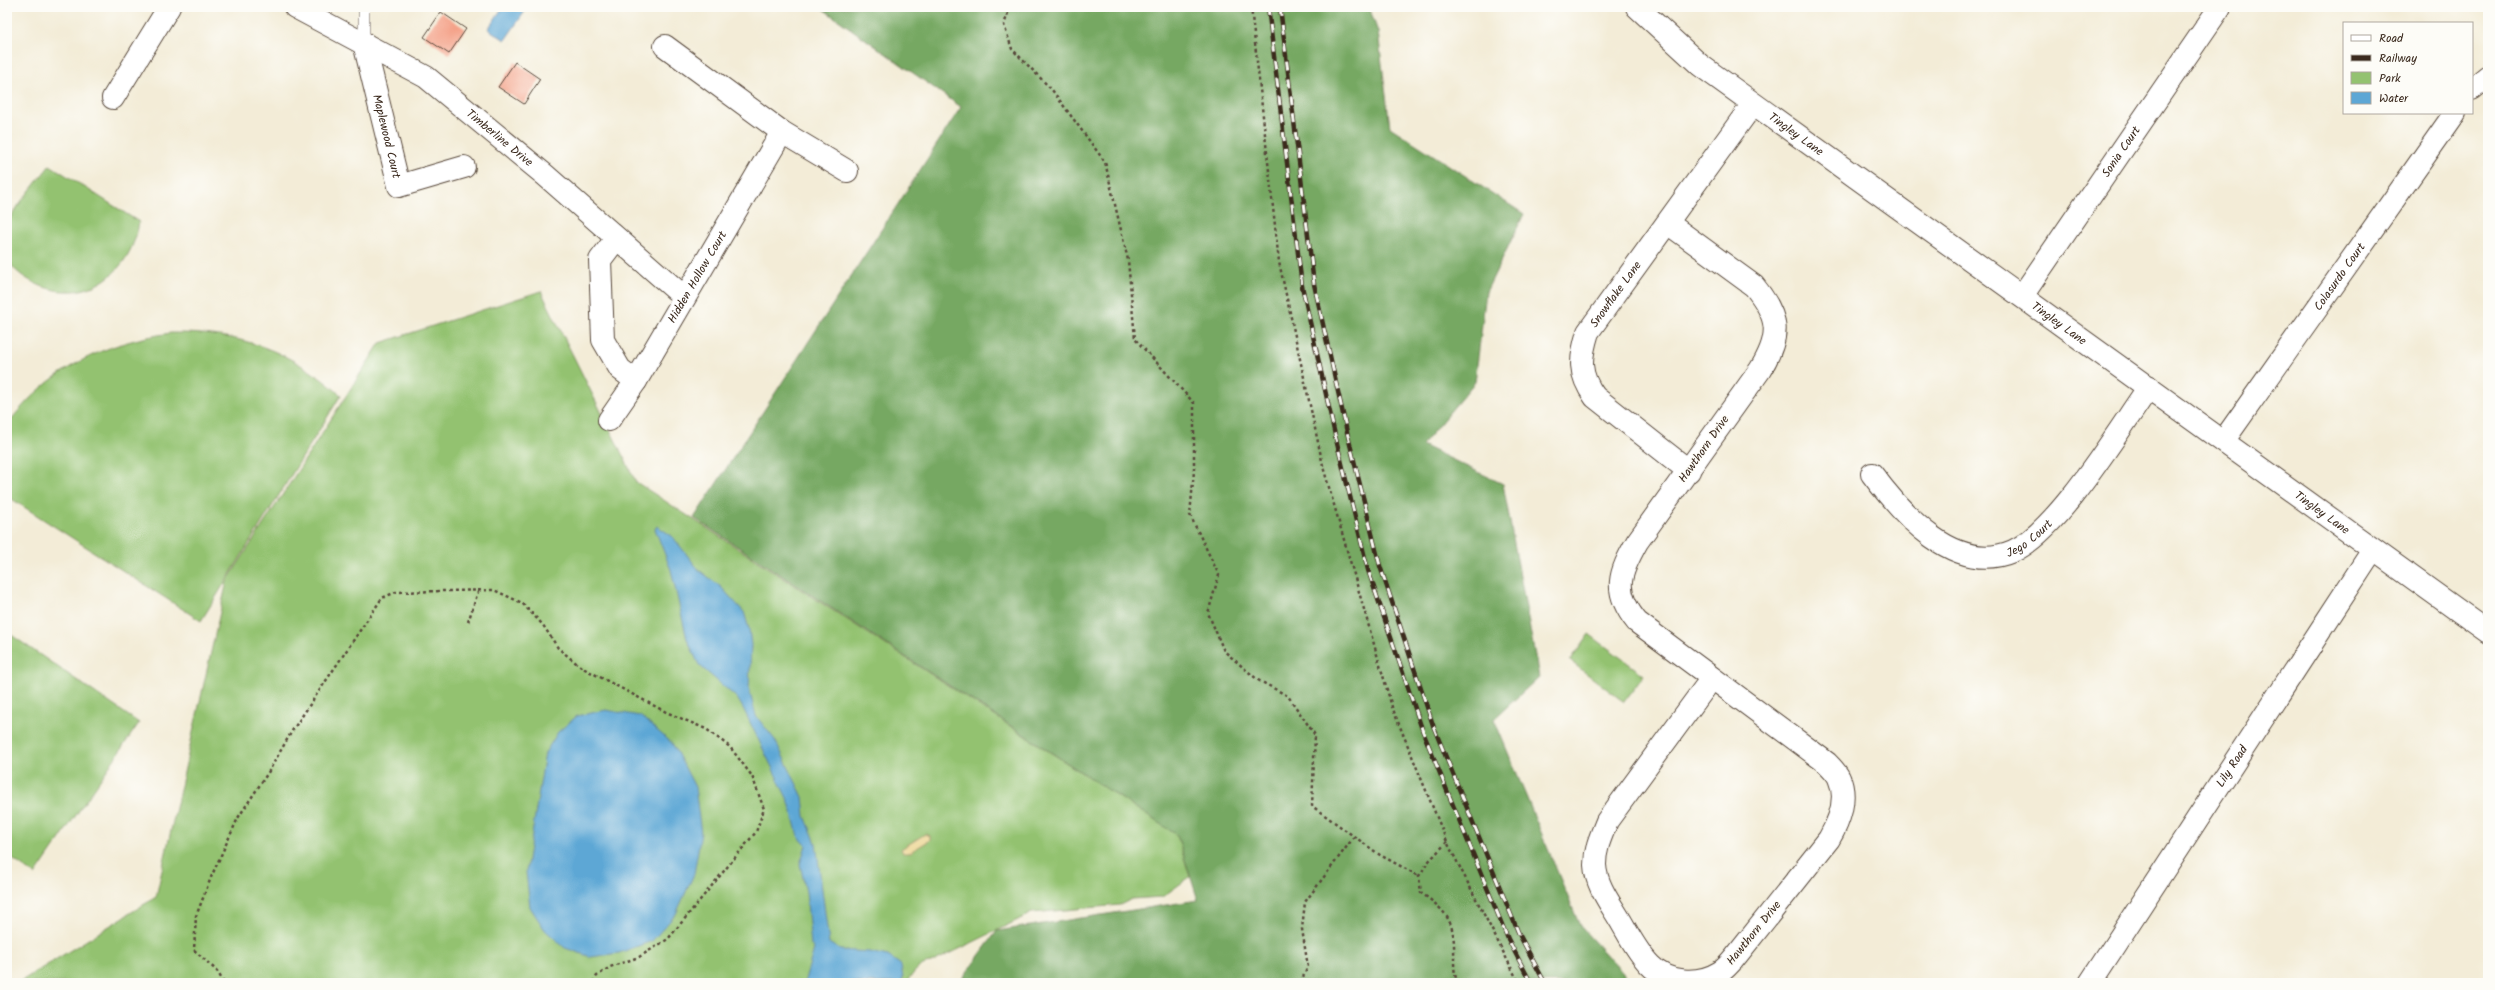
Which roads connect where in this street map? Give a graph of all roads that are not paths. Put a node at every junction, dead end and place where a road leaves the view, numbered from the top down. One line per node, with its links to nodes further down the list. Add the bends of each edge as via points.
1 (169, 7): 10 (street)
2 (295, 7): 6 (street, Timberline Drive)
3 (364, 7): 6 (lane)
4 (1637, 7): 11 (street, Tingley Lane, via 1700,65)
5 (2220, 7): 18 (street, Sonia Court)
6 (364, 43): 14 (street, Maplewood Court, via 399,186); 17 (street, Timberline Drive, via 426,77 545,175)
7 (665, 46): 13 (street)
8 (2488, 76): 9 (street)
9 (2473, 88)
10 (113, 98)
11 (1753, 104): 16 (street, Snowflake Lane); 18 (street, Tingley Lane)
12 (2454, 114): 23 (street, Colasurdo Court)
13 (782, 132): 15 (street); 19 (street, Hidden Hollow Court)
14 (464, 167)
15 (847, 172)
16 (1669, 224): 24 (street, Hawthorn Drive, via 1754,286 1773,315 1776,334 1771,352 1760,370); 24 (street, Snowflake Lane, via 1588,332 1583,348 1582,368 1586,384 1595,397)
17 (616, 239): 19 (street, Timberline Drive); 20 (street, via 600,260 603,340 620,369)
18 (2022, 296): 21 (street, Tingley Lane)
19 (684, 297): 20 (street, Hidden Hollow Court)
20 (636, 381): 22 (street, Hidden Hollow Court)
21 (2149, 387): 23 (street, Tingley Lane); 25 (street, Jego Court, via 2066,504 2039,533 2013,551 1989,556 1966,553 1939,542 1917,527 1894,504)
22 (609, 420)
23 (2224, 440): 26 (street, Tingley Lane)
24 (1689, 471): 28 (street, Hawthorn Drive, via 1637,542 1624,565 1620,588 1622,600 1637,622)
25 (1872, 474)
26 (2373, 550): 27 (street, Tingley Lane); 29 (street, Lily Road)
27 (2488, 632)
28 (1712, 678): 28 (street, Hawthorn Drive, via 1607,822 1596,846 1595,866 1600,886 1639,951 1651,966 1667,977 1688,982 1707,979 1722,971 1738,955 1829,839 1841,810 1842,792 1839,778 1827,763)
29 (2090, 983)

